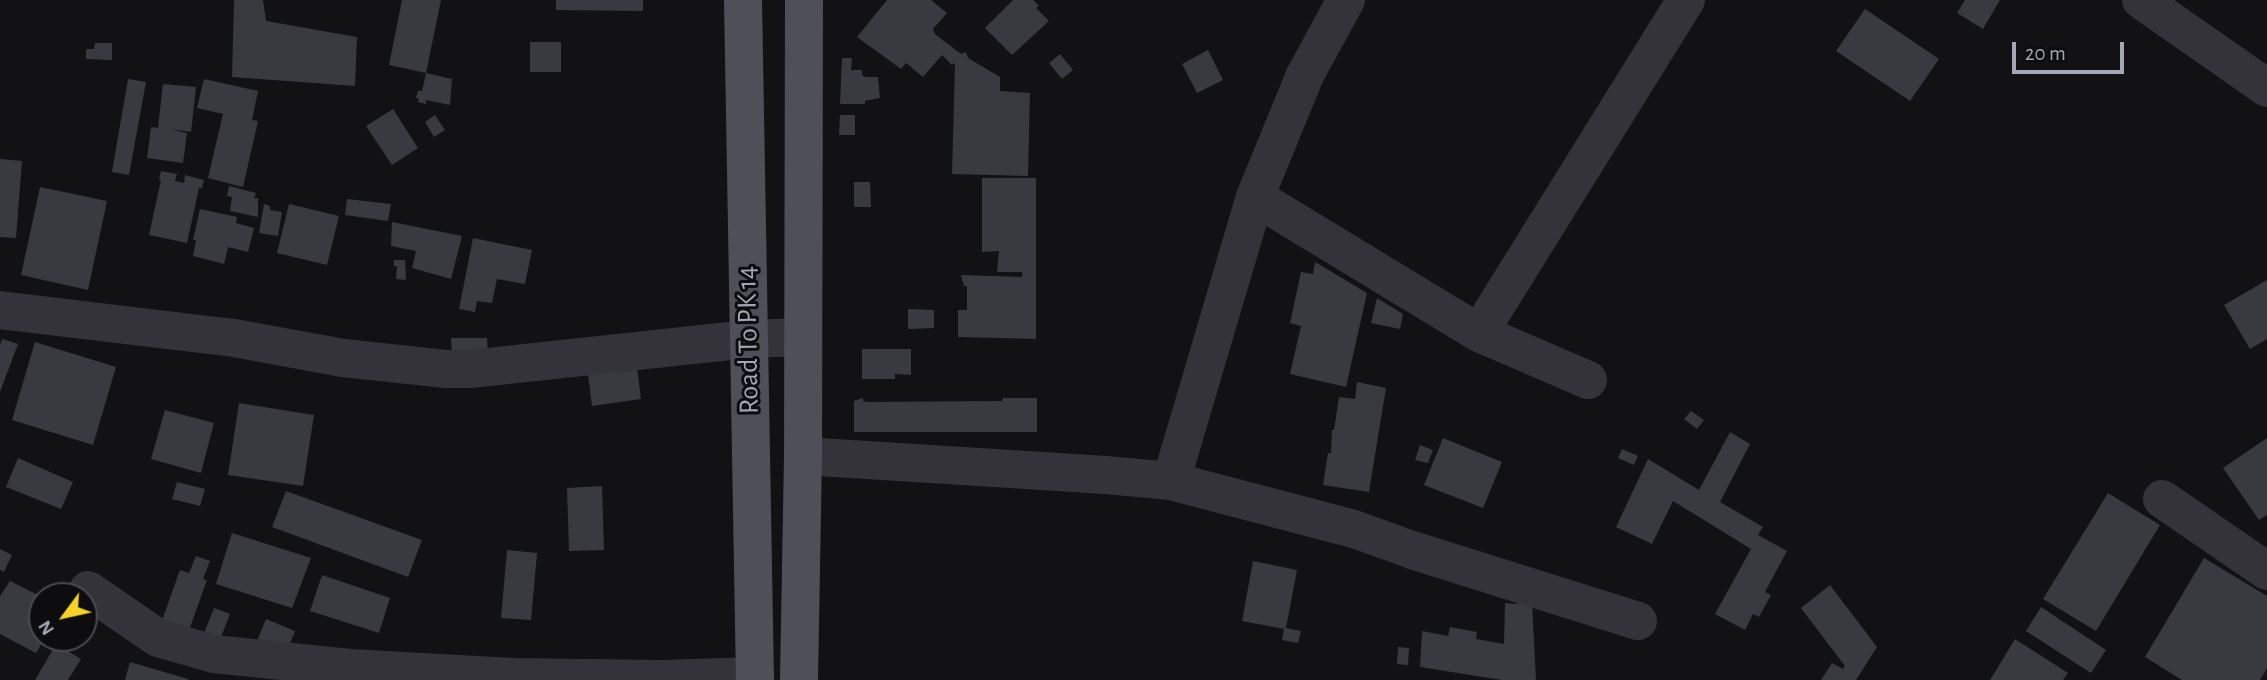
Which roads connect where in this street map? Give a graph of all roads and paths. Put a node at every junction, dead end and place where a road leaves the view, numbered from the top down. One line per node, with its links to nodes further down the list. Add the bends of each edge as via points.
1 (743, 0): 11 (main road, Road To PK 14)
2 (804, 0): 10 (main road, Road To PK 14)
3 (1346, 0): 7 (street, via 1305,75)
4 (1686, 0): 9 (street)
5 (2141, 0): 6 (street)
6 (2264, 81)
7 (1255, 197): 9 (street); 14 (street)
8 (0, 310): 11 (street, via 446,369)
9 (1479, 333): 12 (street)
10 (803, 337): 11 (street); 13 (main road, Road To PK 14)
11 (748, 339): 19 (main road, Road To PK 14)
12 (1588, 380)
13 (803, 456): 14 (street); 20 (main road, Road To PK 14)
14 (1171, 481): 18 (street, via 1354,529)
15 (2162, 499): 16 (street)
16 (2267, 571)
17 (98, 597): 19 (street, via 158,638 214,654 349,668 513,677)
18 (1638, 621)
19 (755, 678)
20 (799, 680)

